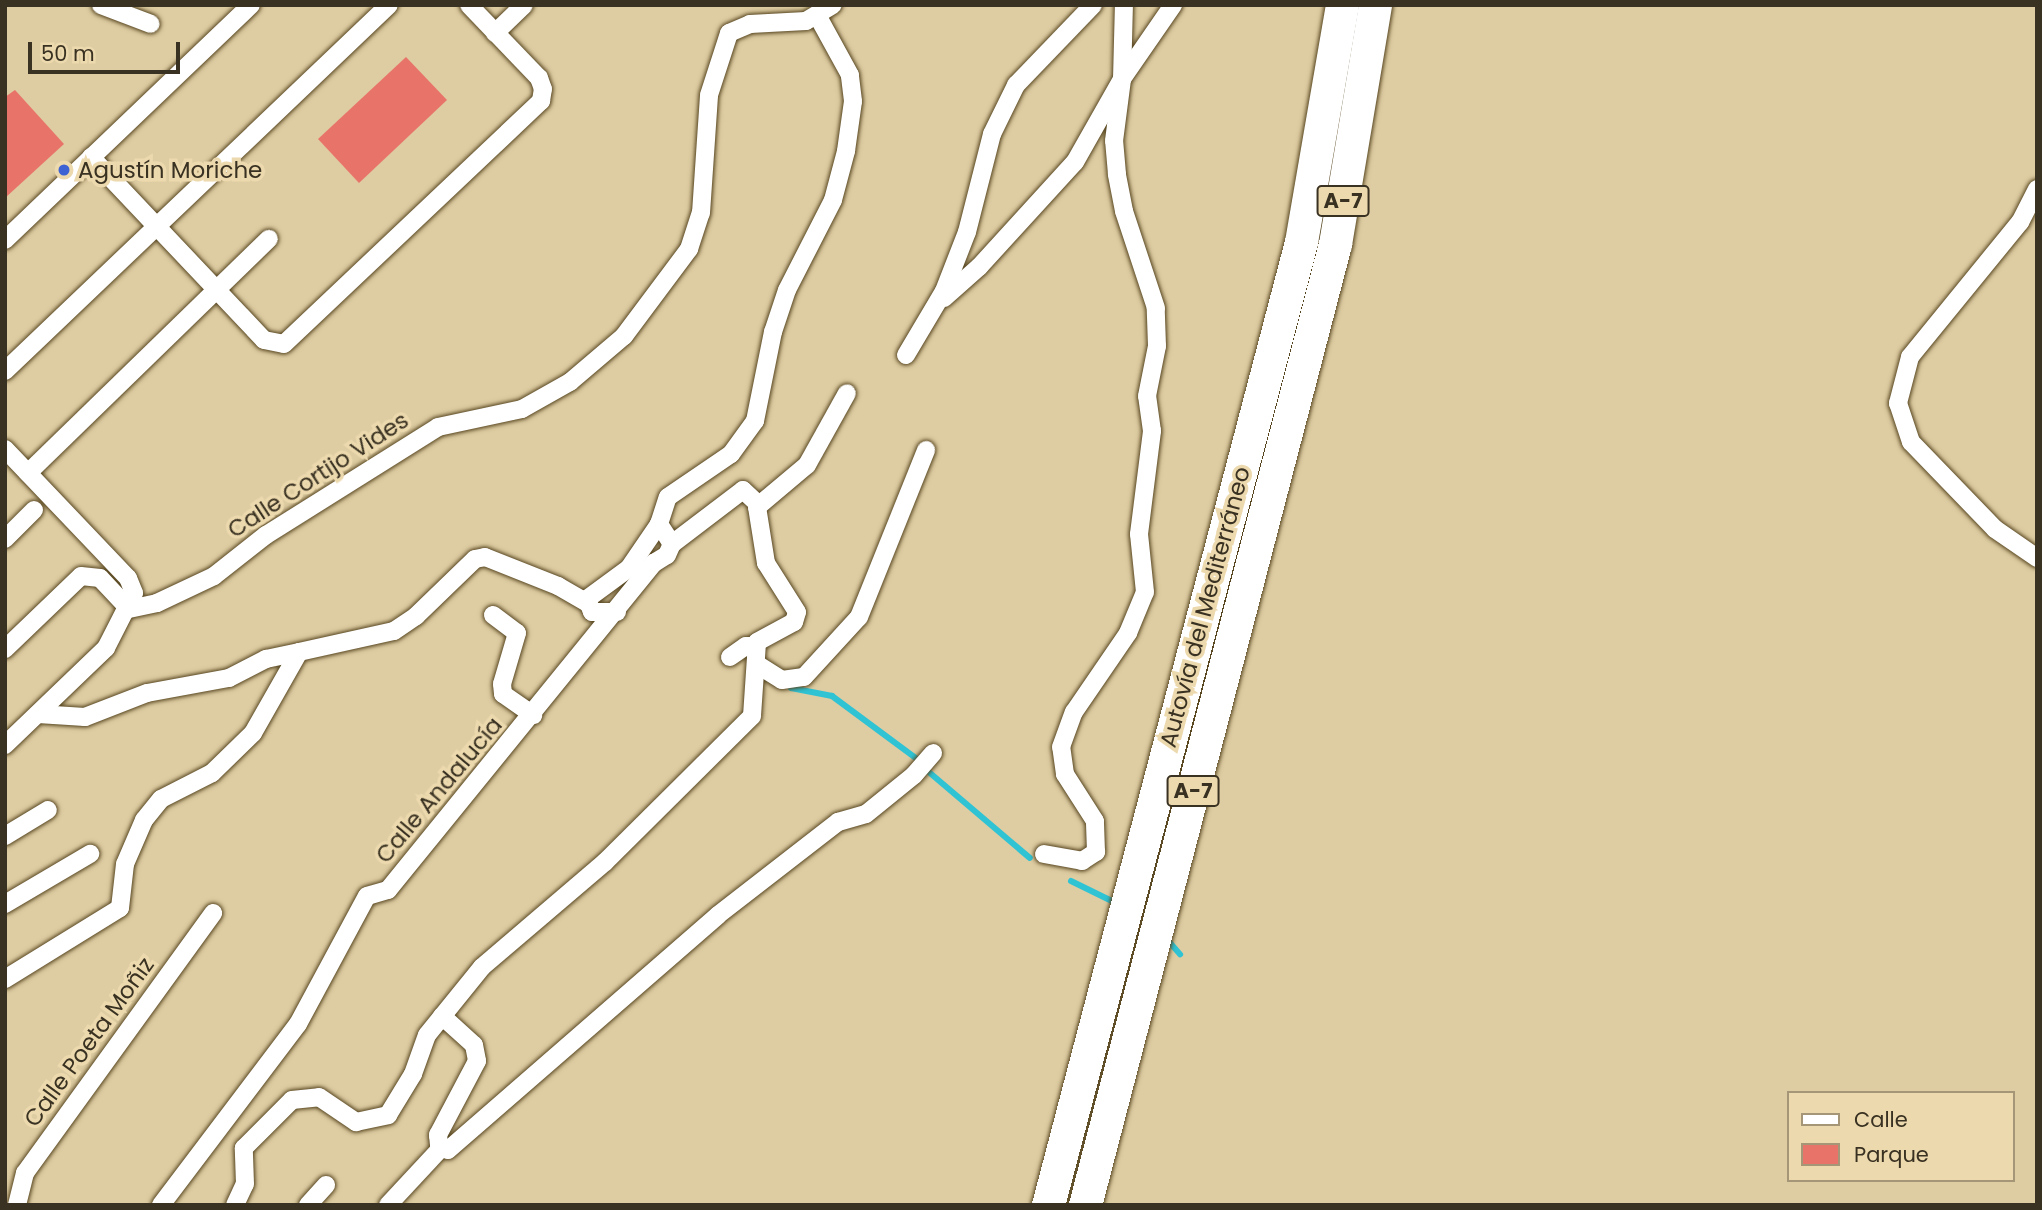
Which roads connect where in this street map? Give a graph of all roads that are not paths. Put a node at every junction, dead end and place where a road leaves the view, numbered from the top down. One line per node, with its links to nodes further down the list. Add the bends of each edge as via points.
1 (101, 5): 13 (street)
2 (251, 5): 16 (street)
3 (389, 5): 18 (street)
4 (469, 5): 14 (street)
5 (524, 5): 14 (street)
6 (833, 5): 12 (street, Calle Cortijo Vides)
7 (1093, 5): 22 (street, via 1016,85 992,134 967,232)
8 (1124, 5): 15 (street)
9 (1173, 5): 15 (street)
10 (1342, 5): 58 (highway, Autovía del Mediterráneo / A-7, via 1317,167 1264,386)
11 (1375, 5): 59 (highway, Autovía del Mediterráneo / A-7, via 1335,244)
12 (817, 15): 31 (street, via 850,75 853,101 833,200 787,290 773,332 755,421 731,454 668,497); 36 (street, Calle Cortijo Vides, via 806,21 742,25 729,33 709,95 701,213 689,248 624,336 570,382 522,409 438,427 267,535 214,576 157,603)
13 (151, 24)
14 (495, 33): 21 (street, via 539,78 544,89 537,107 290,340 270,344)
15 (1122, 79): 22 (street, via 1074,162 979,267); 51 (street, via 1116,108 1117,174 1124,211 1156,308 1157,346 1147,396 1152,431 1139,534 1145,592 1128,633 1074,712 1061,747 1069,784 1095,821 1096,852 1082,861)
16 (91, 157): 18 (street); 20 (street)
17 (2037, 189): 34 (street, via 2020,222 1910,357 1898,403 1911,442 1995,529)
18 (156, 225): 21 (street); 24 (street)
19 (269, 239): 21 (street)
20 (5, 240)
21 (216, 290): 28 (street)
22 (936, 305): 23 (street)
23 (906, 355)
24 (5, 371)
25 (847, 393): 29 (street, via 807,465)
26 (5, 449): 28 (street)
27 (926, 450): 43 (street, via 859,617 804,677 782,680)
28 (28, 473): 36 (street, via 131,583 134,593)
29 (759, 505): 33 (street, Calle Andalucía, via 743,491); 39 (street, via 756,513 766,562 797,612 794,622)
30 (34, 510): 32 (street)
31 (659, 524): 33 (street); 35 (street, via 629,569 592,594)
32 (5, 539)
33 (671, 544): 37 (street, Calle Andalucía, via 667,555 654,563)
34 (2037, 558)
35 (587, 603): 37 (street, via 592,612); 41 (street, via 558,586 485,557 463,570 394,631)
36 (129, 609): 40 (street, via 100,578 81,576); 44 (street, via 106,648)
37 (617, 612): 45 (street, Calle Andalucía)
38 (493, 615): 45 (street, via 517,633 503,694)
39 (755, 646): 42 (street, via 746,646); 43 (street)
40 (5, 649)
41 (299, 652): 44 (street, via 266,659 229,678 146,693 85,717); 54 (street, via 253,733 212,773 161,799 144,820 125,864 124,899 112,915)
42 (730, 657)
43 (758, 665): 55 (street, via 755,708 746,723 623,845 482,967)
44 (37, 713): 46 (street)
45 (533, 715): 61 (street, Calle Andalucía, via 388,890 368,896 298,1024)
46 (5, 745)
47 (933, 754): 56 (street, via 866,814 838,822 718,915 455,1148)
48 (48, 810): 49 (street)
49 (5, 836)
50 (90, 854): 52 (street)
51 (1044, 854)
52 (5, 904)
53 (213, 913): 60 (street, Calle Poeta Moñiz, via 25,1172)
54 (5, 979)
55 (442, 1016): 56 (street, via 474,1045 477,1061 438,1135); 62 (street, via 427,1035 413,1074 387,1115 356,1122 319,1097 292,1100 244,1148 245,1184)
56 (441, 1148): 64 (street)
57 (326, 1185): 63 (street)
58 (1052, 1191)
59 (1088, 1196)
60 (17, 1205)
61 (161, 1205)
62 (235, 1205)
63 (309, 1205)
64 (388, 1205)

